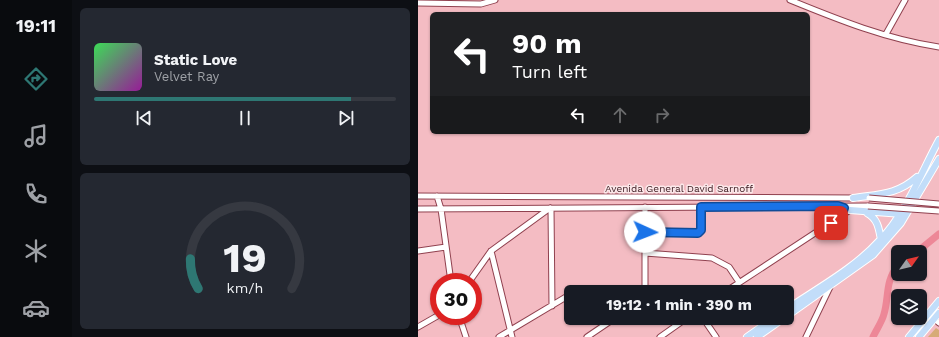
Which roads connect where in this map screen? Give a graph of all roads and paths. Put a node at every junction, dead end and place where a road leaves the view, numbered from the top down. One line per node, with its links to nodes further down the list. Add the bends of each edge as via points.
1 (495, 0): 4 (street, via 481,4)
2 (790, 0): 5 (street, via 858,28)
3 (906, 0): 5 (street)
4 (418, 4)
5 (886, 34): 6 (street, via 912,43)
6 (939, 47)
7 (939, 140): 9 (main road)
8 (939, 159): 26 (main road)
9 (920, 175): 13 (main road, via 906,187 894,192); 25 (main road)
10 (418, 196): 11 (street, Avenida General David Sarnoff)
11 (437, 196): 12 (street, Avenida General David Sarnoff); 20 (street)
12 (510, 198): 13 (street, Avenida General David Sarnoff); 21 (street); 22 (street)
13 (853, 198): 14 (street, Avenida General David Sarnoff, bridge)
14 (939, 204)
15 (644, 207): 16 (street, Avenida General David Sarnoff); 17 (street, Avenida General David Sarnoff); 27 (street)
16 (701, 207): 18 (street, Avenida General David Sarnoff); 27 (street, via 701,230 698,233)
17 (550, 208): 22 (street, Avenida General David Sarnoff); 31 (street); 42 (street)
18 (844, 208): 23 (main road); 23 (street, Avenida General David Sarnoff); 35 (street, via 841,216)
19 (418, 209): 20 (street, Avenida General David Sarnoff)
20 (441, 209): 21 (street, Avenida General David Sarnoff); 29 (street)
21 (506, 209): 22 (street, Avenida General David Sarnoff)
22 (513, 209)
23 (867, 209): 24 (street, Avenida General David Sarnoff, bridge); 25 (main road); 28 (main road, via 875,218)
24 (939, 210)
25 (900, 214): 26 (main road); 28 (main road)
26 (908, 214): 38 (main road, via 873,255)
27 (645, 232): 32 (street)
28 (881, 240): 41 (main road, via 858,260)
29 (446, 247): 30 (street); 33 (street)
30 (418, 251)
31 (491, 251): 34 (street); 55 (street)
32 (645, 253): 35 (street, via 712,258 729,267); 36 (street)
33 (450, 273)
34 (475, 273)
35 (739, 282): 37 (street)
36 (645, 285)
37 (735, 285)
38 (831, 285): 43 (main road); 63 (street)
39 (564, 298): 42 (street)
40 (939, 301): 45 (main road)
41 (794, 304)
42 (552, 306): 55 (street)
43 (794, 311)
44 (939, 313): 47 (main road)
45 (929, 314): 47 (street); 64 (main road)
46 (430, 320): 54 (street)
47 (937, 321): 65 (main road)
48 (462, 325): 56 (street)
49 (605, 325): 58 (street)
50 (677, 325): 59 (street)
51 (708, 325): 60 (street)
52 (764, 325): 61 (main road)
53 (774, 325): 62 (main road)
54 (418, 327)
55 (512, 334): 57 (street)
56 (466, 337)
57 (499, 337)
58 (587, 337)
59 (660, 337)
60 (716, 337)
61 (747, 337)
62 (756, 337)
63 (806, 337)
64 (909, 337)
65 (919, 337)

